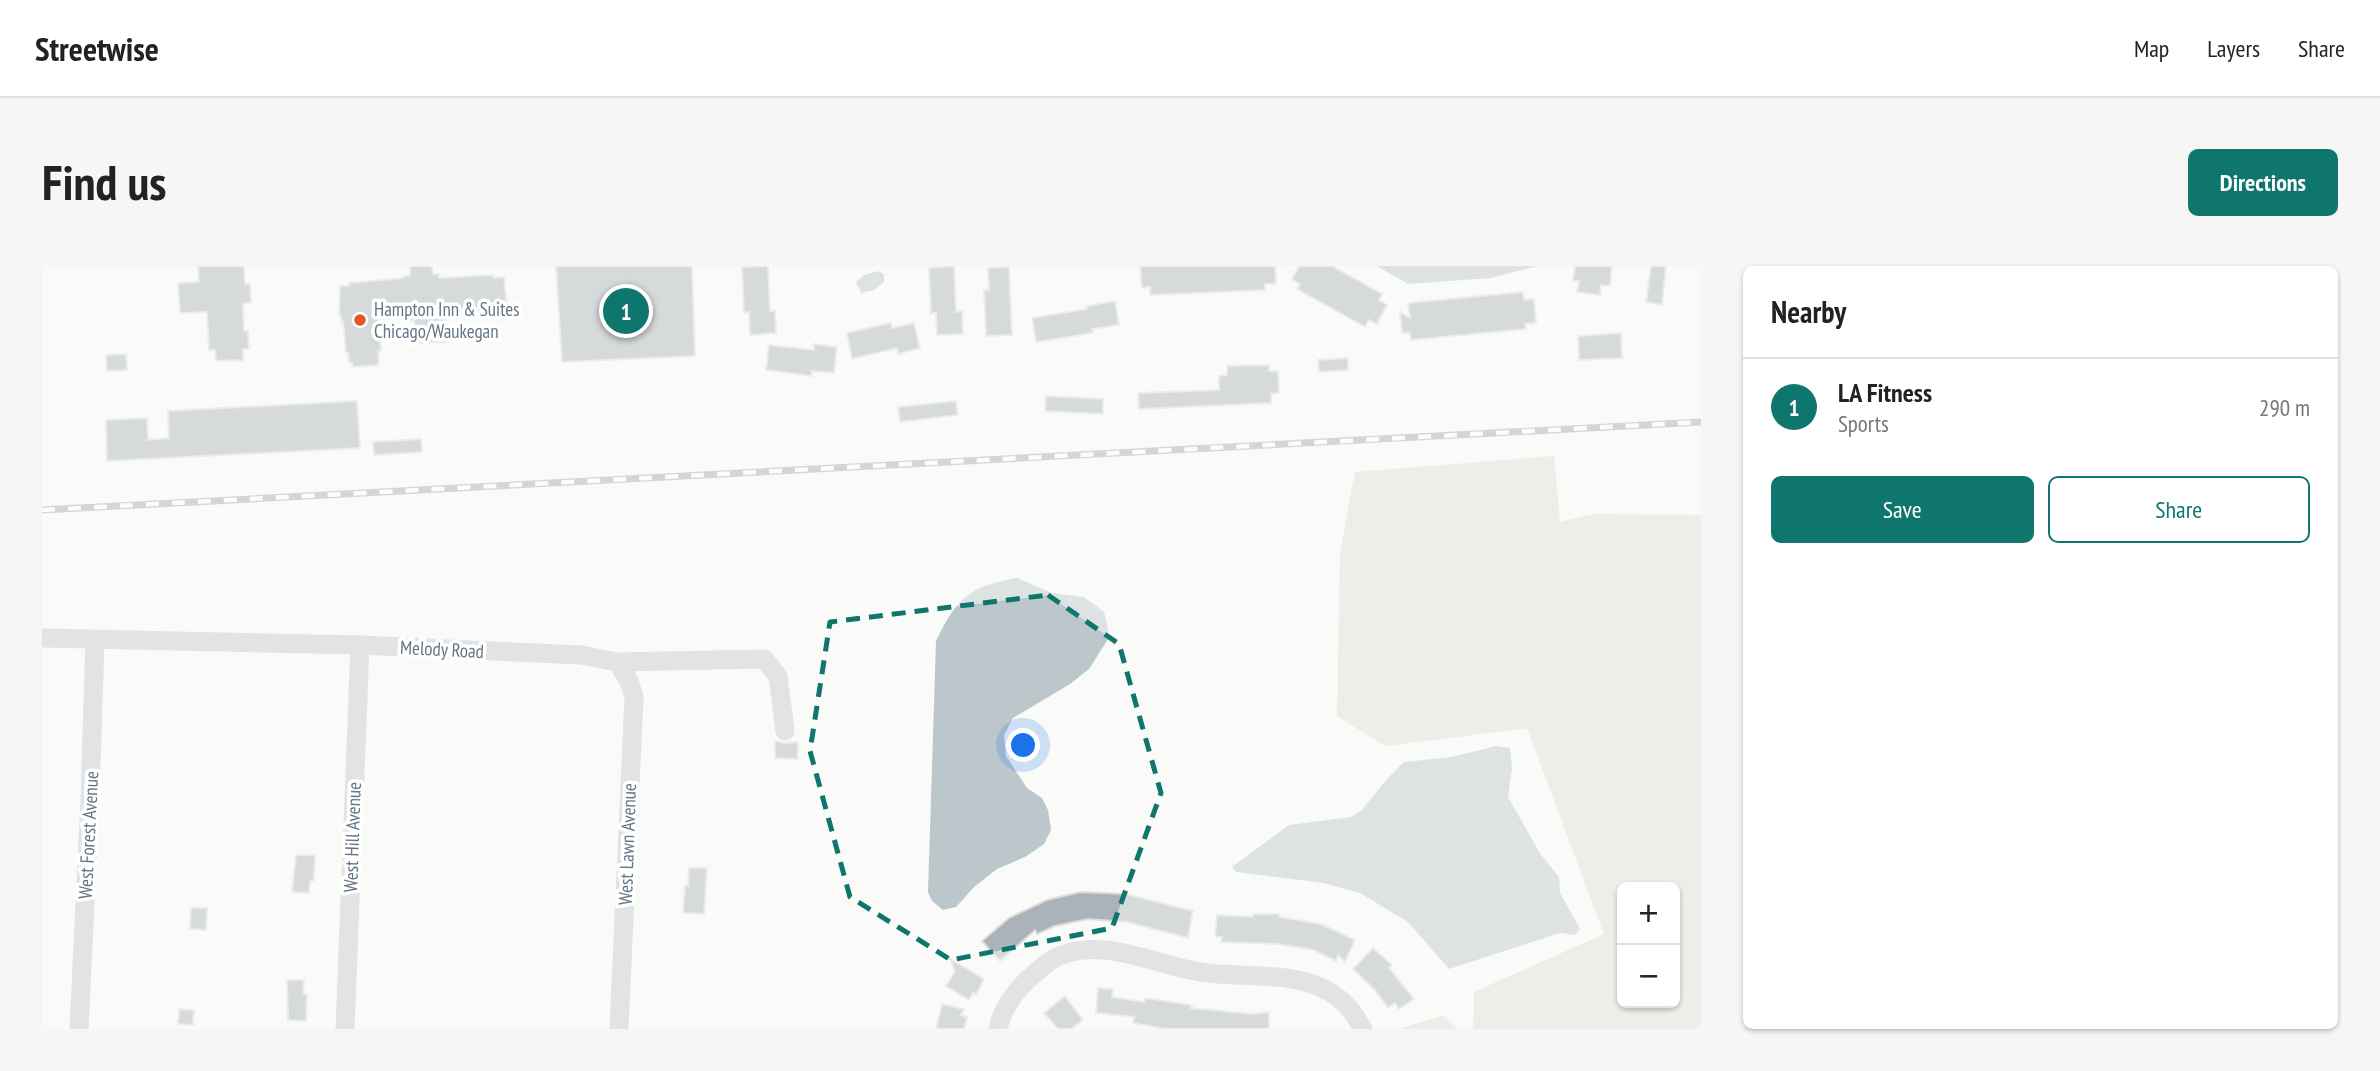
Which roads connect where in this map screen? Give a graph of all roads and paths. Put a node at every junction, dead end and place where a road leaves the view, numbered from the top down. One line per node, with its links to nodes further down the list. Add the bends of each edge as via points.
1 (42, 638): 2 (street, Melody Road)
2 (95, 640): 3 (street, Melody Road); 6 (street, West Forest Avenue)
3 (360, 645): 4 (street, Melody Road, via 581,655); 7 (street, West Hill Avenue)
4 (617, 662): 5 (street, Melody Road, via 764,659 778,676); 8 (street, West Lawn Avenue, via 634,697)
5 (785, 731)
6 (79, 1029)
7 (345, 1029)
8 (619, 1029)
9 (998, 1029): 10 (street, via 1023,983 1054,959 1102,950 1201,972 1302,980 1347,1005)
10 (1363, 1029)

